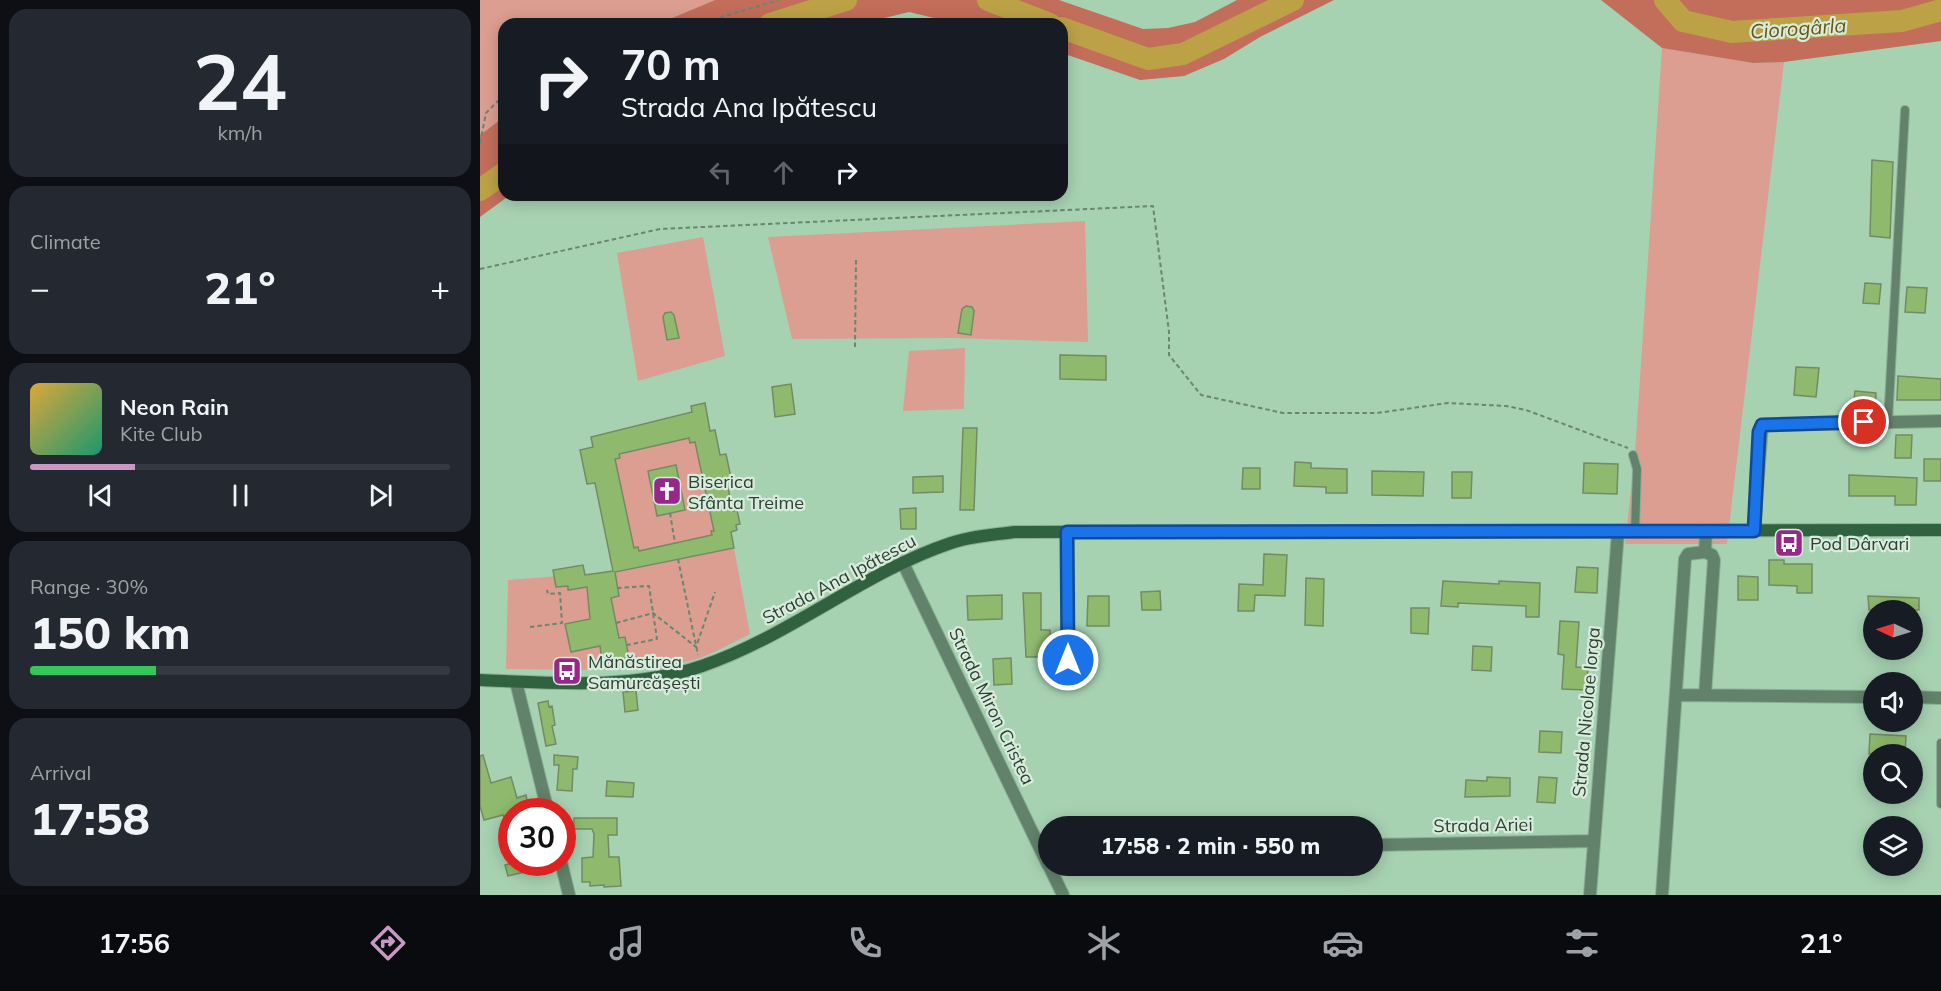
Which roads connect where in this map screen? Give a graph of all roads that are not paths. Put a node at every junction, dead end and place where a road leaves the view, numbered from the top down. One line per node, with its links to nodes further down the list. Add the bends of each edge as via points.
1 (1905, 110): 3 (lane)
2 (1941, 421): 3 (street)
3 (1888, 422): 6 (street, via 1762,425)
4 (1633, 455): 9 (lane, via 1637,469)
5 (1941, 530): 6 (main road, Strada Ana Ipătescu)
6 (1754, 531): 10 (main road, Strada Ana Ipătescu)
7 (1067, 532): 8 (main road, Strada Ana Ipătescu); 12 (main road, Strada Ana Ipătescu, via 972,537); 13 (street)
8 (1618, 532): 9 (main road, Strada Ana Ipătescu); 25 (street, Strada Nicolae Iorga)
9 (1635, 532): 10 (main road, Strada Ana Ipătescu)
10 (1704, 532): 11 (street)
11 (1705, 552): 16 (street, via 1688,554 1685,559); 17 (street, via 1712,555 1715,571)
12 (903, 563): 15 (main road, Strada Ana Ipătescu, via 800,622 700,667 616,682); 24 (street, Strada Miron Cristea)
13 (1068, 660)
14 (480, 681): 15 (main road, Strada Ana Ipătescu)
15 (516, 682): 22 (street)
16 (1677, 695): 17 (street); 32 (street)
17 (1705, 695): 18 (street)
18 (1863, 697)
19 (1923, 697): 20 (street)
20 (1941, 698)
21 (1941, 743): 23 (lane)
22 (545, 798)
23 (1941, 804)
24 (1038, 836)
25 (1594, 841): 26 (street, Strada Ariei); 31 (street, Strada Nicolae Iorga)
26 (1383, 845)
27 (564, 876): 29 (street)
28 (1054, 876): 30 (street, Strada Miron Cristea)
29 (568, 895)
30 (1063, 895)
31 (1590, 895)
32 (1662, 895)

